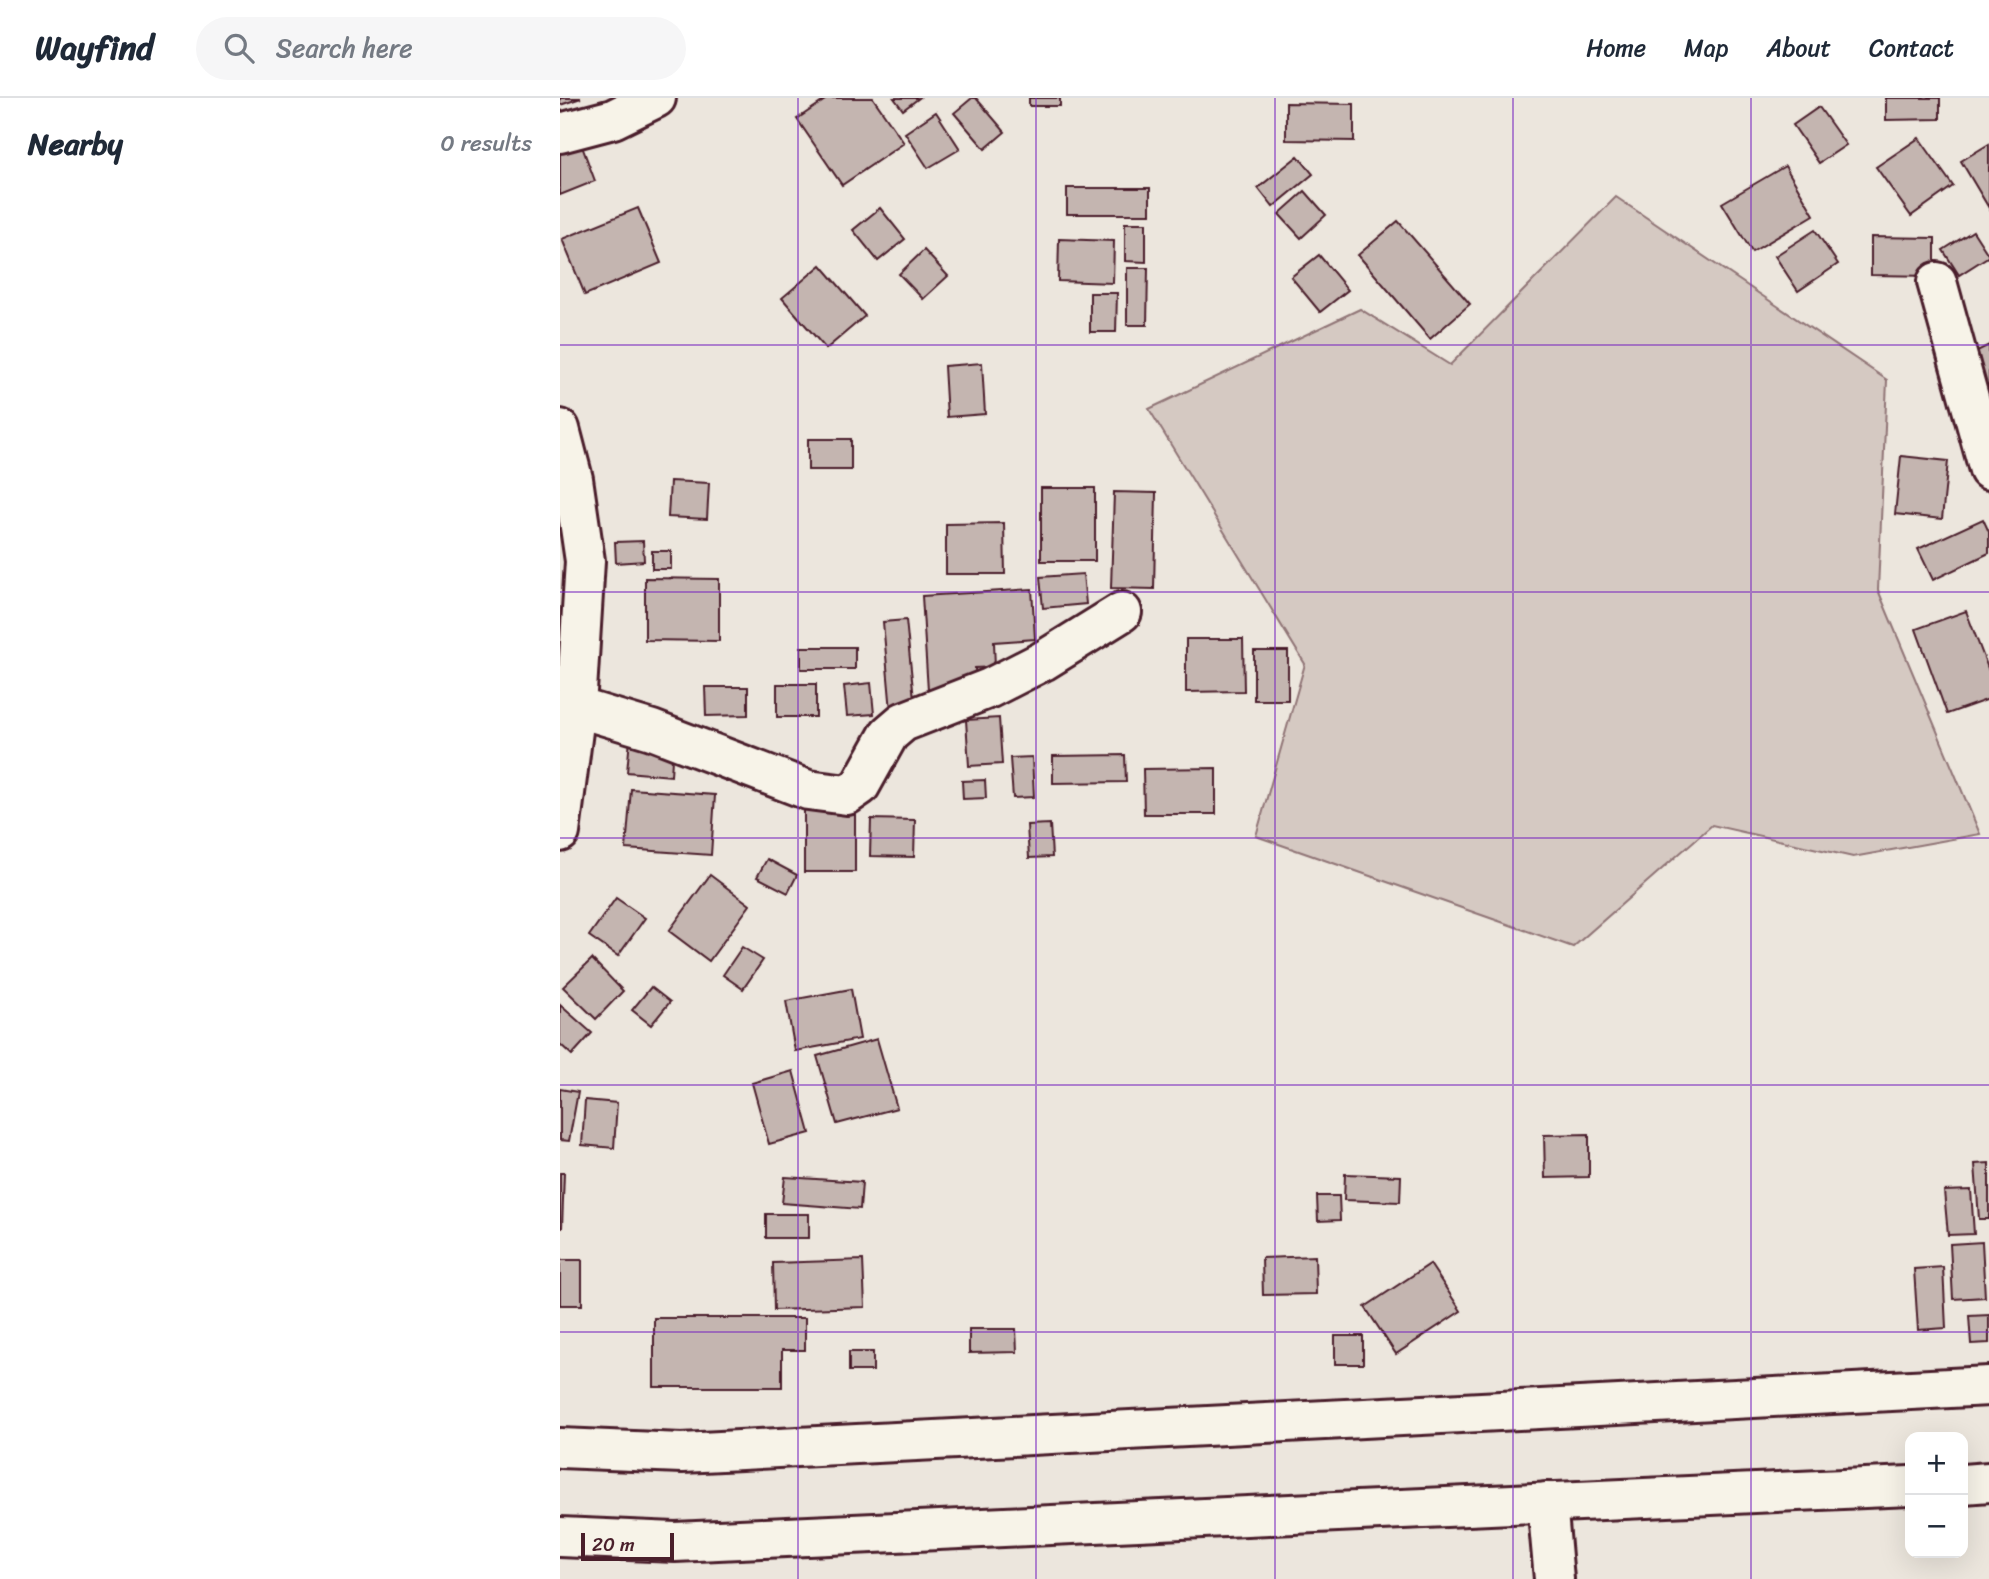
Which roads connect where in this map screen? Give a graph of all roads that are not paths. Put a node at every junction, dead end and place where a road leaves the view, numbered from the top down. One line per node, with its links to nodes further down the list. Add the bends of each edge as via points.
1 (656, 98): 2 (main road, via 613,119)
2 (560, 132)
3 (1937, 282): 5 (main road)
4 (560, 429): 7 (main road, via 585,561)
5 (1989, 470)
6 (1122, 612): 7 (main road, via 990,688 903,722 889,734 860,786 847,794 808,790 652,730)
7 (576, 707): 8 (main road)
8 (560, 832)
9 (1989, 1386): 10 (main road, via 682,1453)
10 (560, 1448)
11 (1989, 1482): 12 (main road)
12 (1968, 1484)
13 (1905, 1486): 14 (main road)
14 (1547, 1502): 15 (main road, via 675,1542); 16 (main road)
15 (560, 1537)
16 (1554, 1579)

